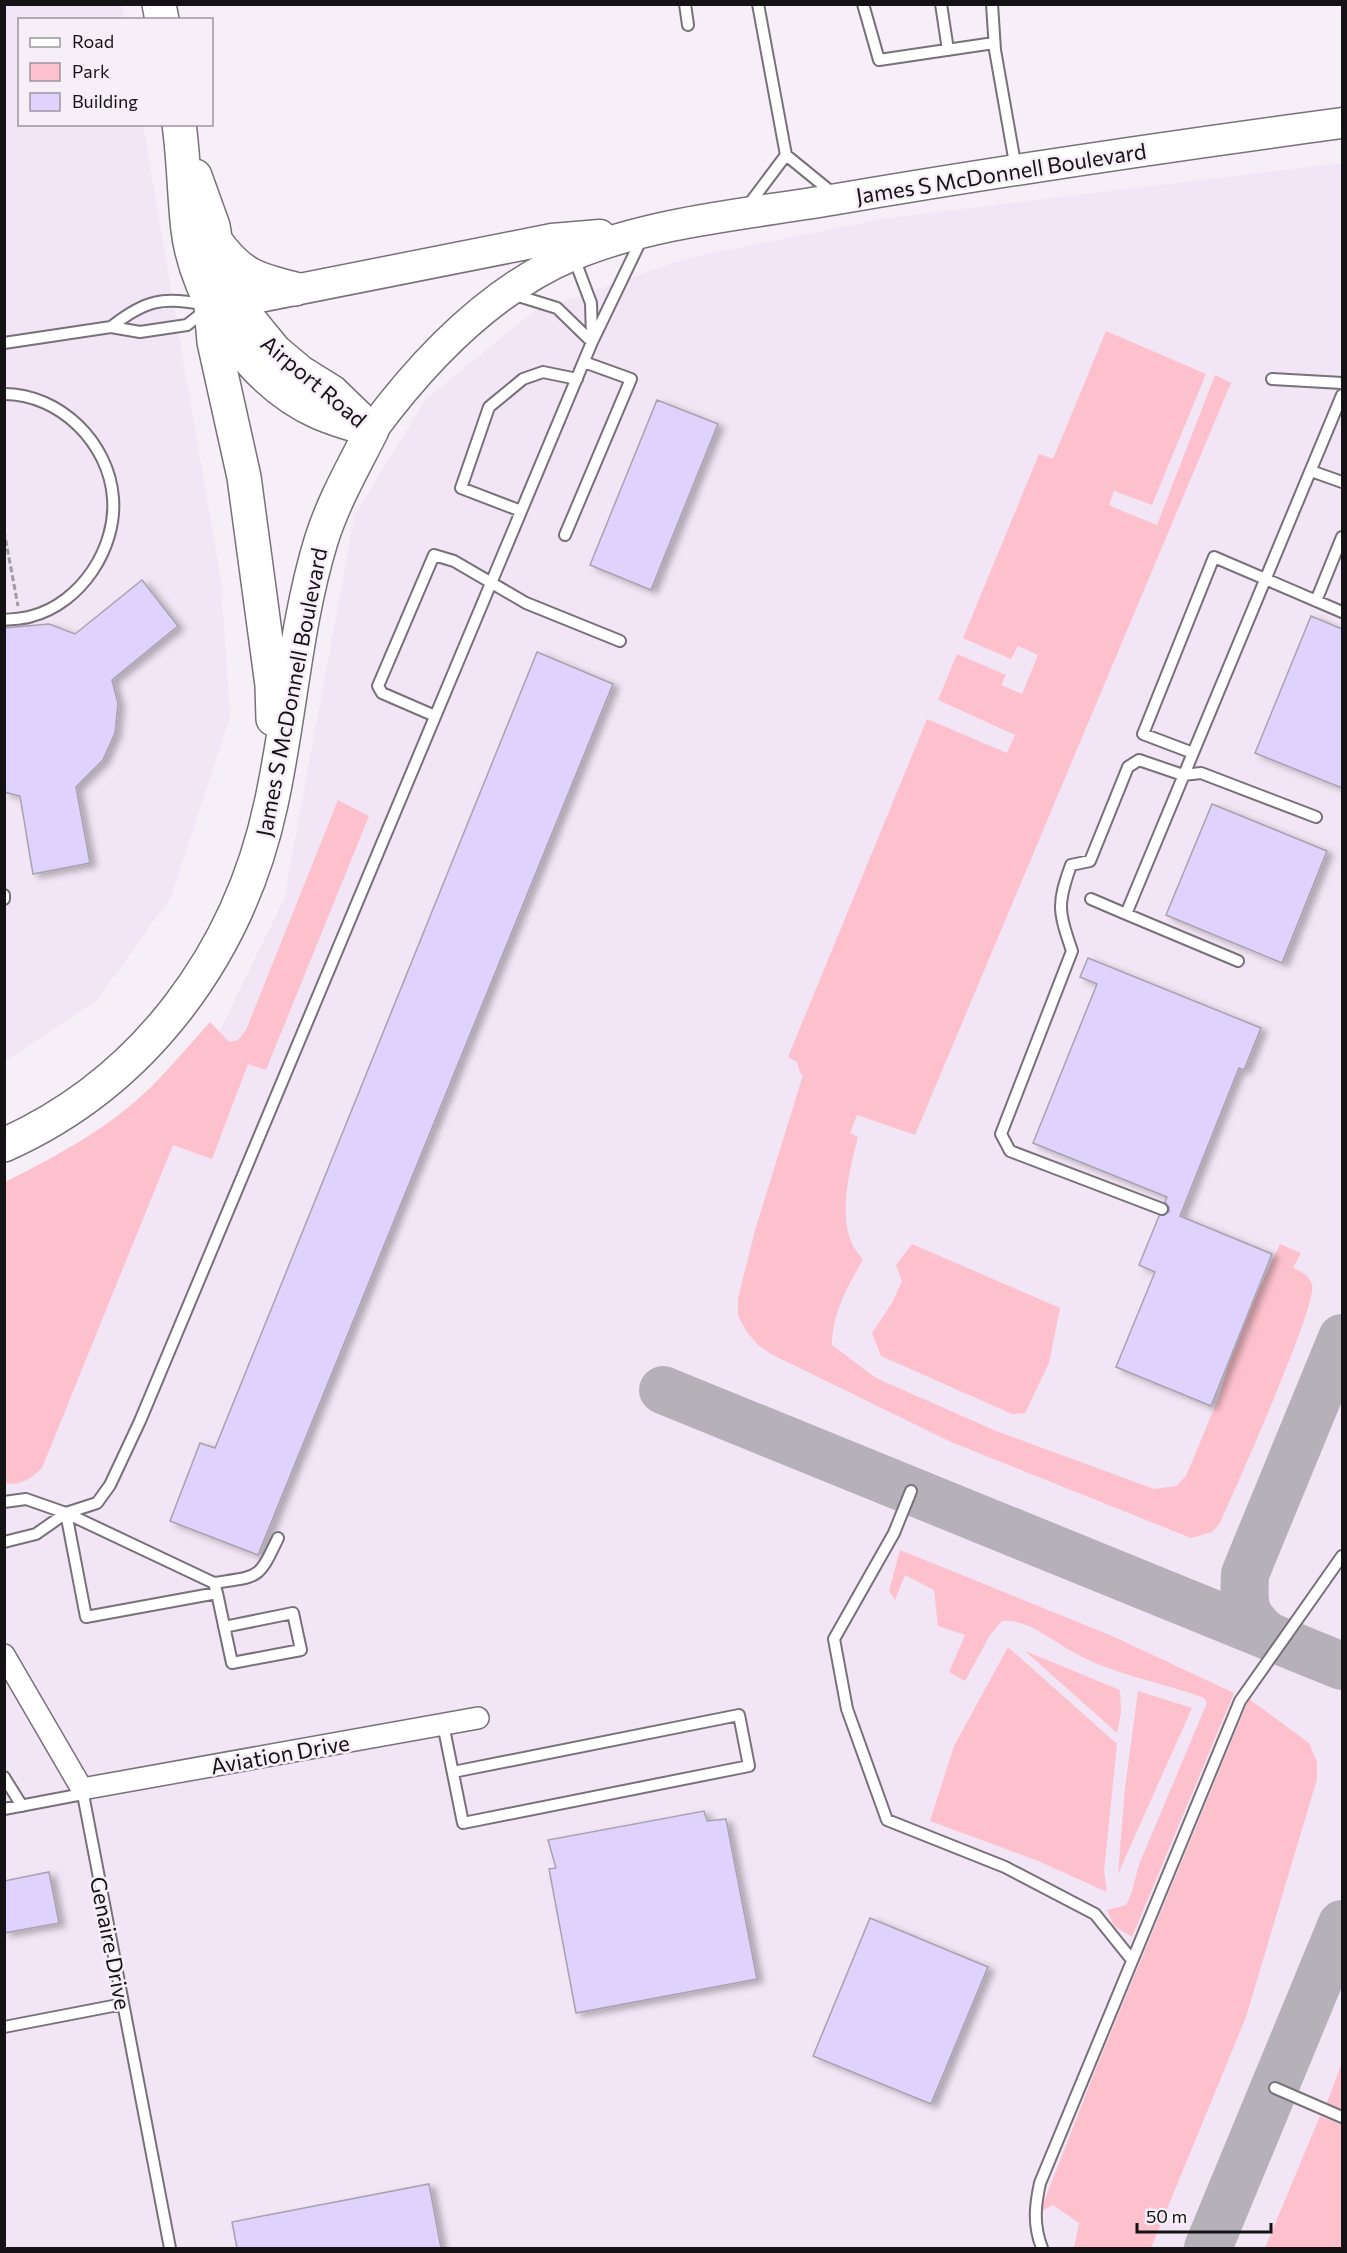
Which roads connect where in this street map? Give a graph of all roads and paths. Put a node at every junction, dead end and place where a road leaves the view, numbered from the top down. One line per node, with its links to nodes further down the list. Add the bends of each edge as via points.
1 (685, 4): 6 (lane)
2 (758, 4): 11 (lane)
3 (863, 4): 8 (lane, via 879,60)
4 (940, 4): 8 (lane)
5 (992, 4): 7 (lane)
6 (688, 25)
7 (994, 43): 8 (lane); 12 (lane)
8 (948, 50)
9 (1342, 123): 12 (street, James S McDonnell Boulevard)
10 (180, 131): 16 (main road, Airport Road); 20 (main road, Airport Road, via 188,232 197,270)
11 (786, 154): 13 (lane); 14 (lane)
12 (1016, 169): 13 (street, James S McDonnell Boulevard)
13 (840, 199): 14 (street, James S McDonnell Boulevard)
14 (742, 214): 15 (street, James S McDonnell Boulevard)
15 (652, 232): 17 (street, James S McDonnell Boulevard); 22 (lane)
16 (216, 243): 18 (main road, via 243,272); 20 (main road, Airport Road, via 225,279)
17 (568, 247): 18 (street, James S McDonnell Boulevard); 19 (street, James S McDonnell Boulevard); 22 (lane, via 591,303)
18 (295, 289): 20 (street, James S McDonnell Boulevard)
19 (508, 293): 22 (lane, via 557,308); 30 (street, James S McDonnell Boulevard, via 432,357)
20 (223, 304): 21 (lane, via 187,325 140,332); 21 (lane, via 176,299 136,308); 30 (main road, Airport Road, via 230,335 284,391 319,413); 47 (main road, Airport Road, via 214,342 244,477 269,662)
21 (111, 327): 23 (lane)
22 (592, 342): 24 (lane)
23 (4, 343)
24 (584, 362): 25 (lane); 35 (lane, via 631,379)
25 (576, 379): 33 (lane); 33 (lane, via 543,372 523,379 489,406 461,488)
26 (1272, 379): 27 (lane)
27 (1342, 382)
28 (4, 394): 41 (lane, via 19,394 53,406 82,428 103,460 113,497 110,536 94,571 67,599 33,616)
29 (1342, 395): 31 (lane)
30 (372, 430): 47 (main road, James S McDonnell Boulevard, via 338,496 313,568)
31 (1311, 471): 32 (lane); 37 (lane)
32 (1342, 482)
33 (521, 511): 38 (lane)
34 (4, 531): 41 (path)
35 (565, 535)
36 (1342, 537): 39 (lane)
37 (1265, 579): 39 (lane); 45 (lane); 45 (lane, via 1214,557 1143,734)
38 (491, 582): 43 (lane, via 526,603); 44 (lane); 44 (lane, via 440,555 431,558 378,686 382,693)
39 (1316, 601): 40 (lane)
40 (1342, 612)
41 (20, 618): 42 (lane)
42 (4, 620)
43 (620, 641)
44 (435, 716): 56 (lane, via 110,1485 97,1503)
45 (1192, 753): 46 (lane)
46 (1183, 775): 48 (lane, via 1201,773); 50 (lane); 53 (lane, via 1139,760 1128,767 1089,861 1071,865 1059,898 1072,951 1000,1134 1010,1151)
47 (274, 786): 52 (main road, James S McDonnell Boulevard, via 241,905 180,1005 137,1055 104,1083 63,1114)
48 (1316, 817)
49 (1091, 899): 50 (lane)
50 (1126, 914): 51 (lane)
51 (1238, 961)
52 (4, 1145)
53 (1162, 1209)
54 (911, 1491): 70 (lane, via 894,1533 834,1640 847,1709 886,1820 1005,1867 1095,1914)
55 (4, 1502): 56 (lane, via 26,1499)
56 (66, 1513): 58 (lane, via 36,1534); 60 (lane); 60 (lane, via 86,1617)
57 (278, 1538): 60 (lane, via 264,1568 254,1576)
58 (4, 1542)
59 (1342, 1556): 70 (lane, via 1240,1701)
60 (215, 1588): 61 (lane)
61 (224, 1627): 61 (lane, via 293,1614 301,1650 232,1663)
62 (4, 1655): 67 (street, Genaire Drive)
63 (478, 1718): 64 (street, Aviation Drive)
64 (443, 1724): 65 (lane); 67 (street, Aviation Drive)
65 (453, 1772): 65 (lane, via 463,1823 749,1766 739,1715)
66 (4, 1777): 68 (lane)
67 (82, 1792): 68 (lane); 71 (lane, Genaire Drive)
68 (22, 1806): 69 (lane)
69 (4, 1809)
70 (1132, 1960): 76 (lane, via 1040,2182 1034,2208 1035,2233)
71 (123, 2004): 72 (lane); 75 (lane, Genaire Drive)
72 (4, 2027)
73 (1275, 2088): 74 (lane)
74 (1342, 2118)
75 (171, 2248)
76 (1042, 2248)

